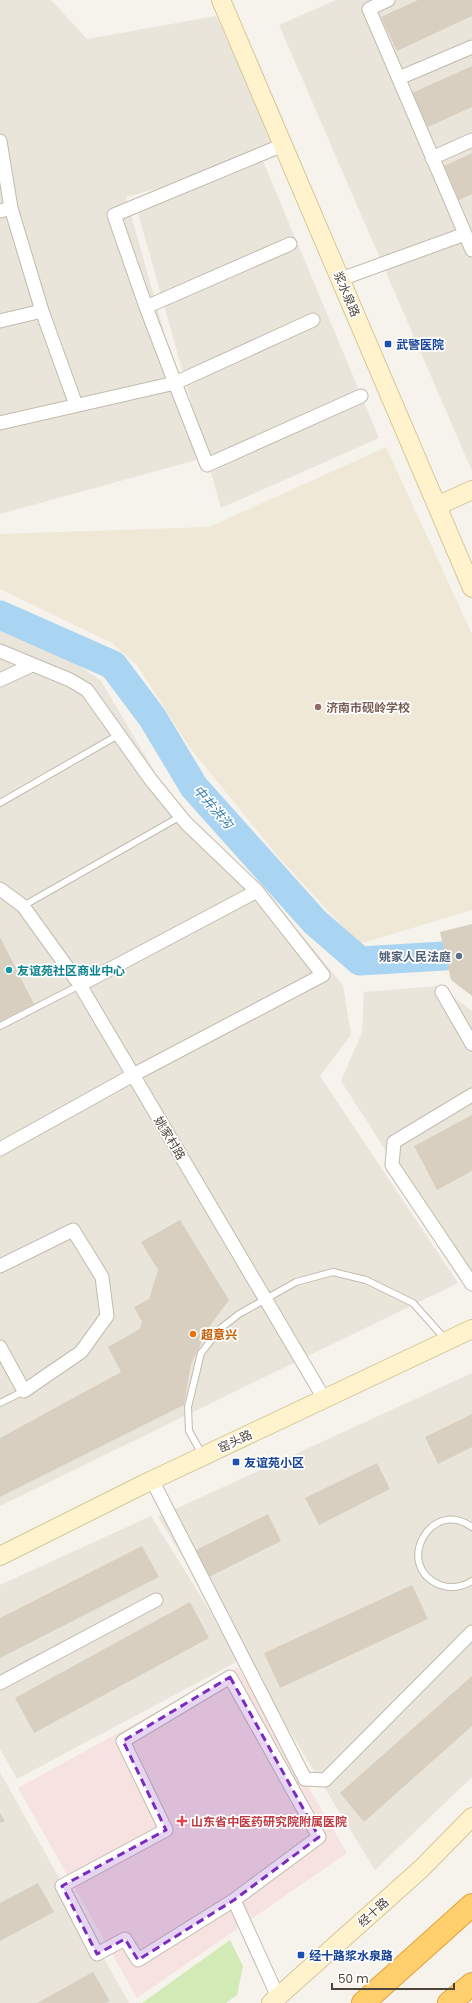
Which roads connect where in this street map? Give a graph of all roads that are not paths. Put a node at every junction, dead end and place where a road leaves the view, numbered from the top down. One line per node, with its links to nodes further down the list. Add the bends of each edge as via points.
1 (221, 0): 7 (main road, 浆水泉路)
2 (388, 0): 4 (street, via 369,9)
3 (472, 47): 4 (street)
4 (398, 78): 8 (street)
5 (0, 140): 9 (street)
6 (472, 140): 8 (street)
7 (283, 144): 13 (main road, 浆水泉路); 14 (street, via 114,215)
8 (432, 158): 10 (street)
9 (6, 210): 15 (street)
10 (467, 229): 12 (street); 13 (street)
11 (290, 244): 14 (street)
12 (472, 250)
13 (341, 280): 23 (main road, 浆水泉路)
14 (146, 307): 18 (street)
15 (42, 311): 17 (street); 20 (street)
16 (313, 320): 18 (street)
17 (0, 321)
18 (175, 382): 19 (street, via 207,465); 20 (street)
19 (362, 396)
20 (76, 405): 21 (street)
21 (0, 423)
22 (472, 490): 23 (main road)
23 (437, 506): 24 (main road, 浆水泉路)
24 (472, 588)
25 (0, 651): 26 (street)
26 (32, 664): 27 (street); 28 (street, via 87,690)
27 (0, 680)
28 (120, 734): 29 (lane); 30 (street, via 151,780)
29 (0, 803)
30 (181, 816): 32 (street); 33 (lane)
31 (0, 889): 33 (street, 姚家村路)
32 (257, 891): 34 (street); 38 (street, via 323,975)
33 (23, 906): 34 (street, 姚家村路)
34 (80, 985): 36 (lane); 38 (street, 姚家村路)
35 (442, 992): 37 (street)
36 (0, 1026)
37 (472, 1042)
38 (132, 1075): 40 (street); 43 (street, 姚家村路)
39 (472, 1095): 42 (street, via 394,1142 392,1166)
40 (0, 1149)
41 (0, 1266): 47 (street, via 73,1230 102,1277 107,1316 81,1352)
42 (472, 1284)
43 (265, 1298): 45 (lane, via 296,1282 333,1272 366,1280 413,1303); 48 (street, 姚家村路); 50 (lane, via 221,1328 201,1353 188,1407 189,1431)
44 (472, 1329): 45 (main road, 窑头路)
45 (447, 1341): 48 (main road, 窑头路)
46 (1, 1353): 47 (street)
47 (24, 1391): 49 (lane)
48 (325, 1400): 50 (main road, 窑头路)
49 (0, 1403)
50 (203, 1456): 51 (main road, 窑头路)
51 (152, 1480): 53 (main road, 窑头路); 56 (street, via 305,1779 325,1780)
52 (472, 1527): 54 (lane, via 457,1520 445,1520 435,1524 423,1537 418,1554 425,1575 434,1583 456,1587)
53 (0, 1556)
54 (472, 1581)
55 (156, 1600): 57 (street)
56 (472, 1632)
57 (0, 1683)
58 (472, 1818): 62 (main road, 经十路, via 422,1868)
59 (234, 1900): 59 (street, via 319,1837 230,1677 123,1741 166,1830 62,1886 97,1954 125,1938 138,1960); 62 (street)
60 (472, 1905): 63 (highway)
61 (472, 1984): 64 (highway)
62 (274, 2000)
63 (363, 2003)
64 (450, 2003)

